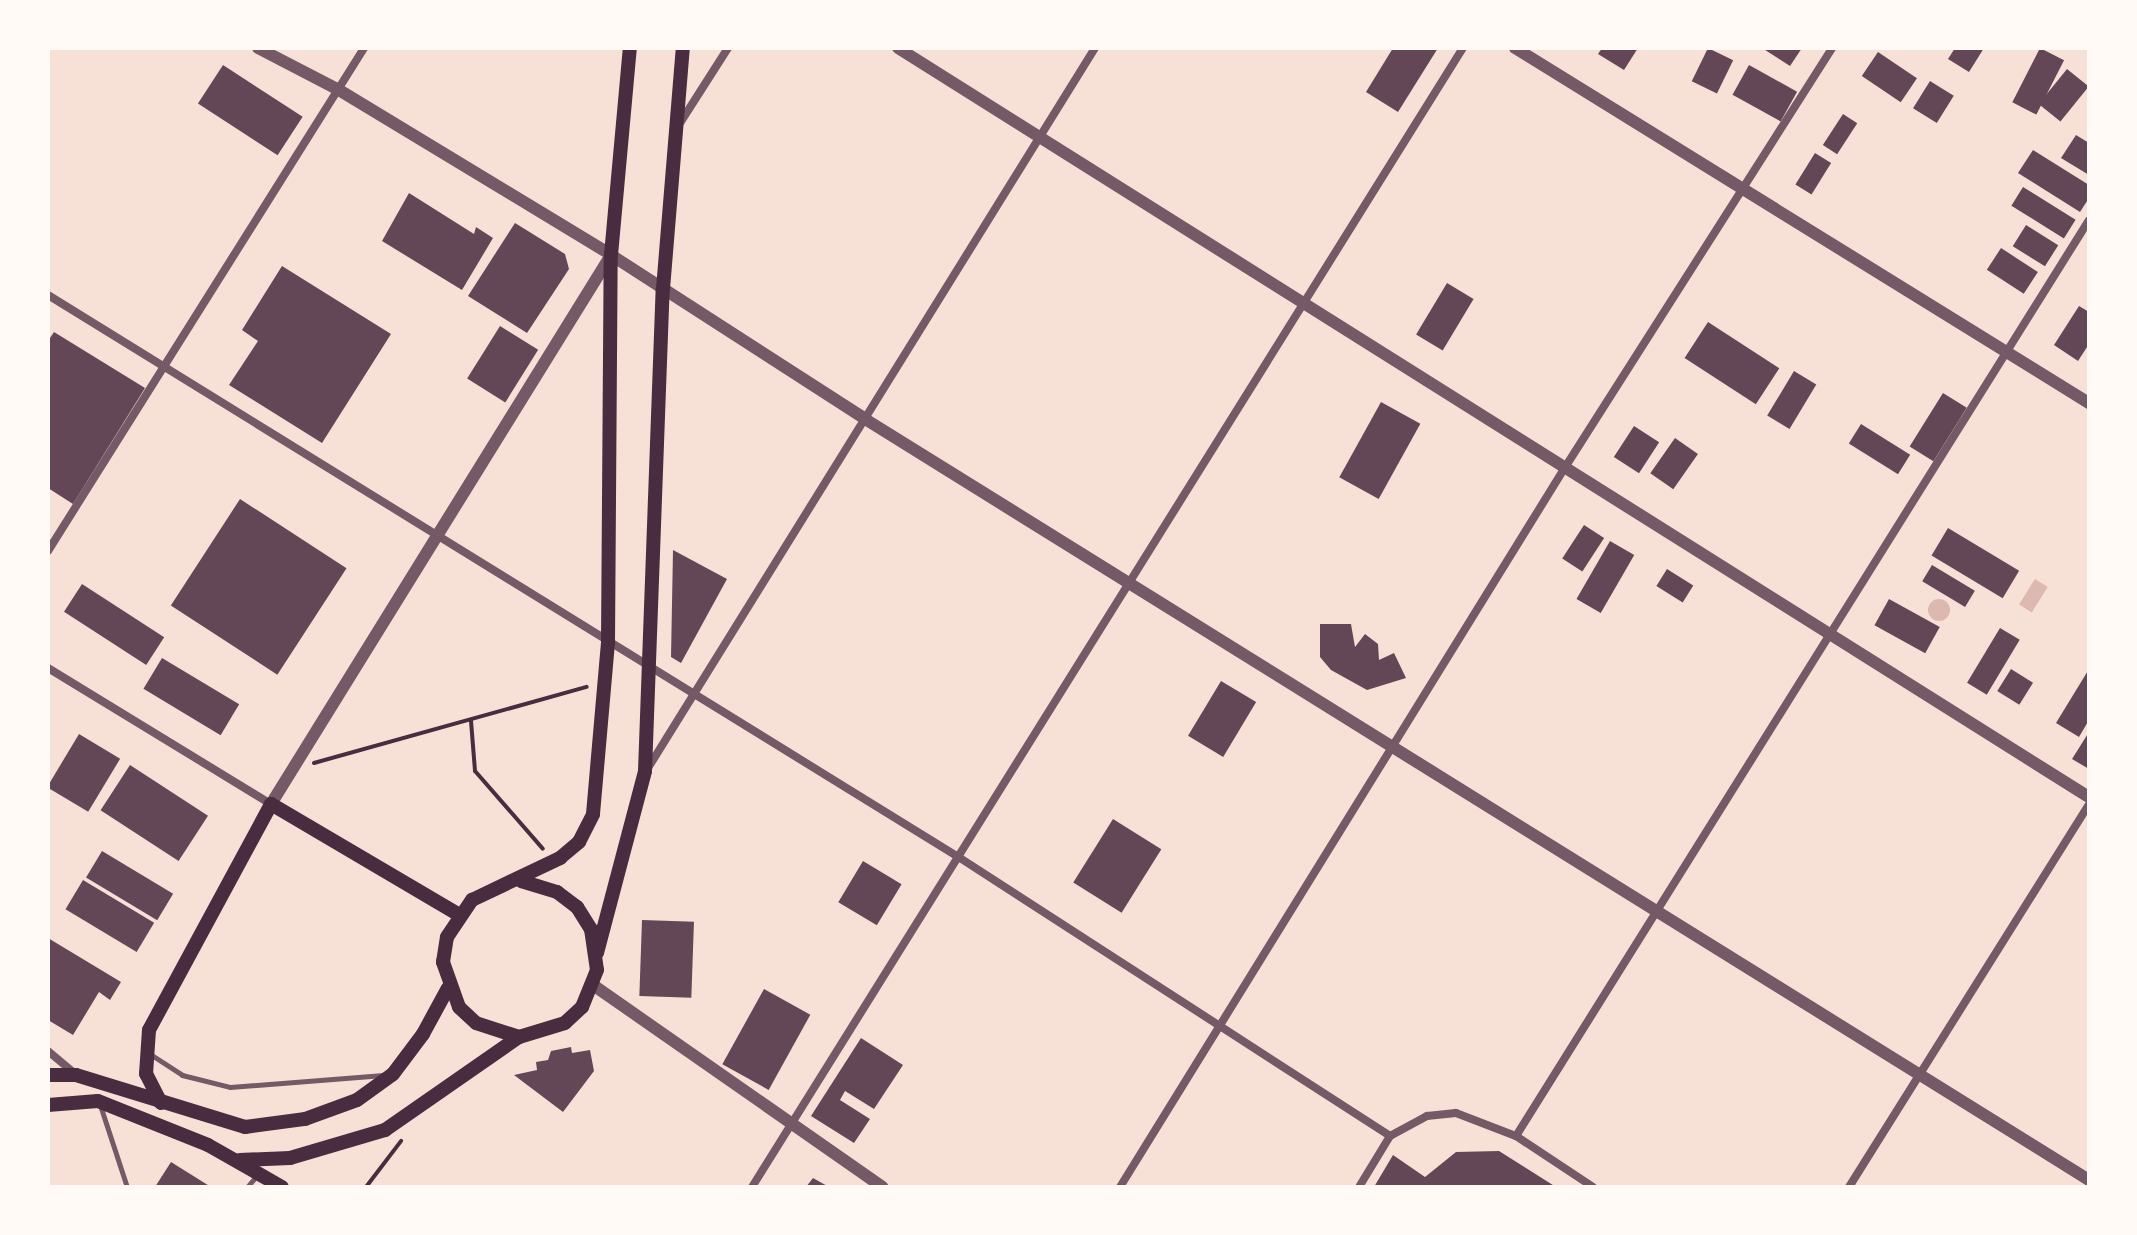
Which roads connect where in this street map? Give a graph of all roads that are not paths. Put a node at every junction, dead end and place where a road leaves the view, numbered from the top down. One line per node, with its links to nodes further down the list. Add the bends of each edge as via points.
1 (258, 48): 11 (street)
2 (364, 48): 11 (street)
3 (630, 48): 16 (main road)
4 (683, 48): 12 (main road)
5 (728, 48): 12 (street)
6 (898, 48): 13 (street)
7 (1095, 48): 13 (street)
8 (1463, 48): 19 (street)
9 (1515, 48): 14 (street)
10 (1832, 48): 14 (street)
11 (339, 90): 16 (street); 21 (street)
12 (680, 123): 17 (main road)
13 (1040, 138): 19 (street); 23 (street)
14 (1743, 191): 20 (street); 24 (street)
15 (2089, 220): 20 (street)
16 (611, 255): 17 (street); 25 (street); 29 (main road)
17 (663, 289): 23 (street); 30 (main road)
18 (48, 295): 21 (street)
19 (1304, 304): 24 (street); 27 (street)
20 (2005, 351): 22 (street); 28 (street)
21 (164, 366): 25 (street); 26 (street)
22 (2089, 403)
23 (865, 419): 27 (street); 32 (street)
24 (1564, 469): 28 (street); 33 (street)
25 (439, 533): 29 (street); 36 (street)
26 (48, 551)
27 (1132, 582): 33 (street); 38 (street)
28 (1830, 635): 35 (street); 40 (street)
29 (608, 642): 30 (street); 39 (main road, via 593,814 579,842)
30 (650, 667): 32 (street); 34 (main road)
31 (48, 668): 36 (street)
32 (696, 695): 34 (street); 38 (street)
33 (1394, 746): 40 (street); 45 (street)
34 (645, 771): 42 (main road)
35 (2089, 797)
36 (271, 804): 41 (main road); 47 (main road, via 149,1030)
37 (2089, 805): 49 (street)
38 (960, 858): 45 (street); 56 (street)
39 (521, 881): 41 (main road, via 488,890); 42 (main road, via 557,892 577,907 591,929)
40 (1657, 913): 49 (street); 58 (street)
41 (458, 914): 44 (main road, via 443,962)
42 (597, 954): 43 (main road)
43 (593, 985): 46 (main road, via 565,1023); 56 (street)
44 (448, 988): 46 (main road, via 476,1023); 50 (main road)
45 (1220, 1023): 57 (street); 67 (street)
46 (519, 1037): 59 (main road, via 415,1110 353,1143 290,1158)
47 (145, 1050): 50 (lane, via 182,1075 230,1087); 54 (main road, via 146,1074)
48 (48, 1051): 52 (street)
49 (1921, 1073): 61 (street); 70 (street)
50 (393, 1074): 54 (main road, via 357,1100 305,1119 245,1127)
51 (48, 1075): 52 (main road)
52 (76, 1075): 53 (main road); 54 (main road)
53 (98, 1101): 55 (main road); 59 (main road); 62 (lane)
54 (161, 1103)
55 (48, 1105)
56 (790, 1126): 65 (street); 66 (street)
57 (1390, 1136): 58 (street, via 1427,1116 1456,1113); 68 (street)
58 (1516, 1136): 69 (street)
59 (240, 1160): 60 (main road)
60 (259, 1172): 63 (lane); 64 (main road)
61 (2089, 1180)
62 (127, 1187)
63 (247, 1187)
64 (282, 1187)
65 (752, 1187)
66 (883, 1187)
67 (1120, 1187)
68 (1359, 1187)
69 (1593, 1187)
70 (1849, 1187)

